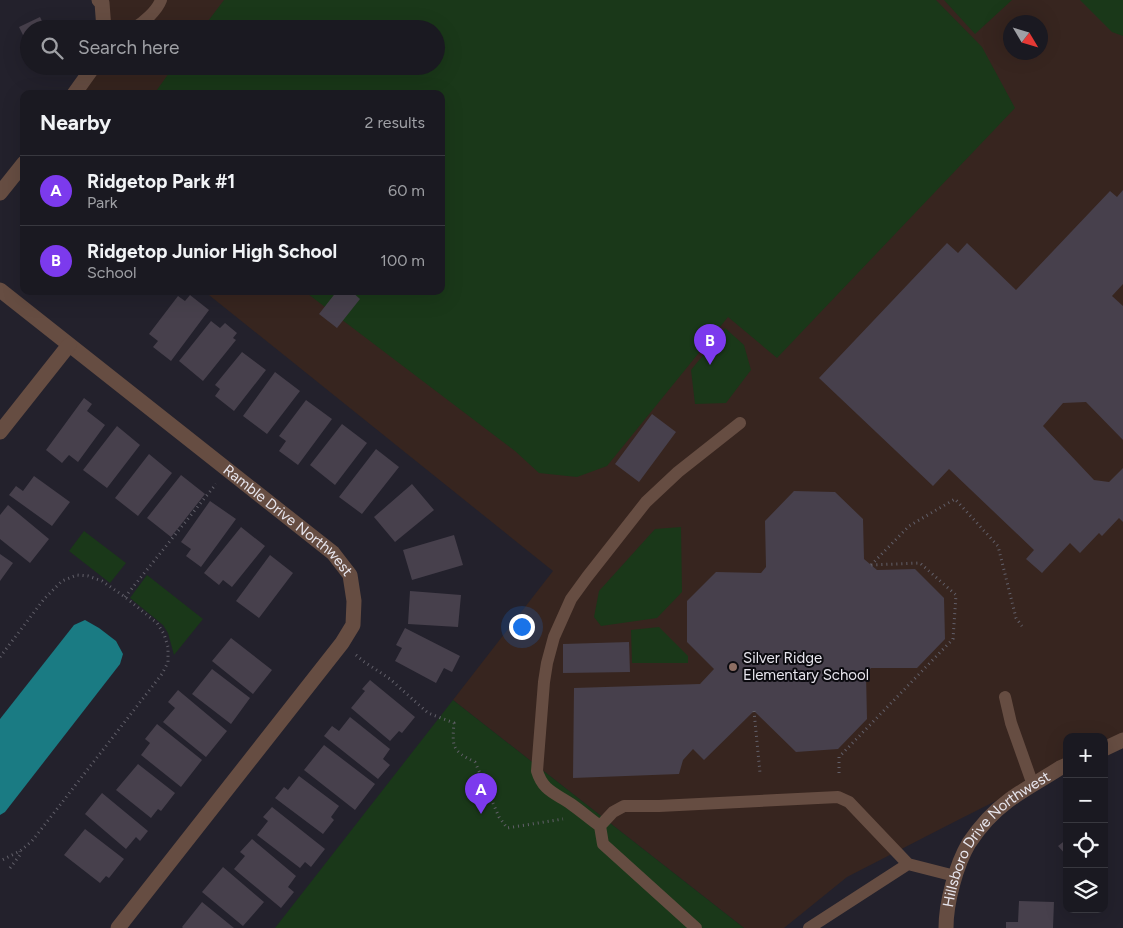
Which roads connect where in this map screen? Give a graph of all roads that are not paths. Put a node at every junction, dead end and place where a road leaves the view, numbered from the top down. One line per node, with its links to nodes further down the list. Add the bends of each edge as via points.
1 (99, 0): 3 (street)
2 (161, 0): 4 (lane)
3 (103, 20)
4 (144, 20)
5 (88, 75): 6 (street)
6 (77, 90)
7 (20, 168): 8 (street)
8 (0, 193)
9 (0, 290): 10 (street, Ramble Drive Northwest)
10 (69, 345): 12 (street); 21 (street, Ramble Drive Northwest, via 333,553 350,575 354,601 353,625 342,644)
11 (740, 423): 18 (lane, via 646,502 571,599 554,636 544,682 537,771 547,789)
12 (0, 432)
13 (1005, 697): 17 (lane, via 1010,723)
14 (1123, 740): 15 (street)
15 (1108, 747)
16 (1063, 767): 17 (street, Hillsboro Drive Northwest)
17 (1033, 785): 20 (street, Hillsboro Drive Northwest, via 984,823 969,844)
18 (600, 826): 19 (lane, via 624,806 838,797 848,802); 22 (lane, via 603,844)
19 (908, 864): 20 (lane); 23 (lane)
20 (955, 876): 24 (street, Hillsboro Drive Northwest)
21 (118, 928)
22 (696, 928)
23 (809, 928)
24 (946, 928)

